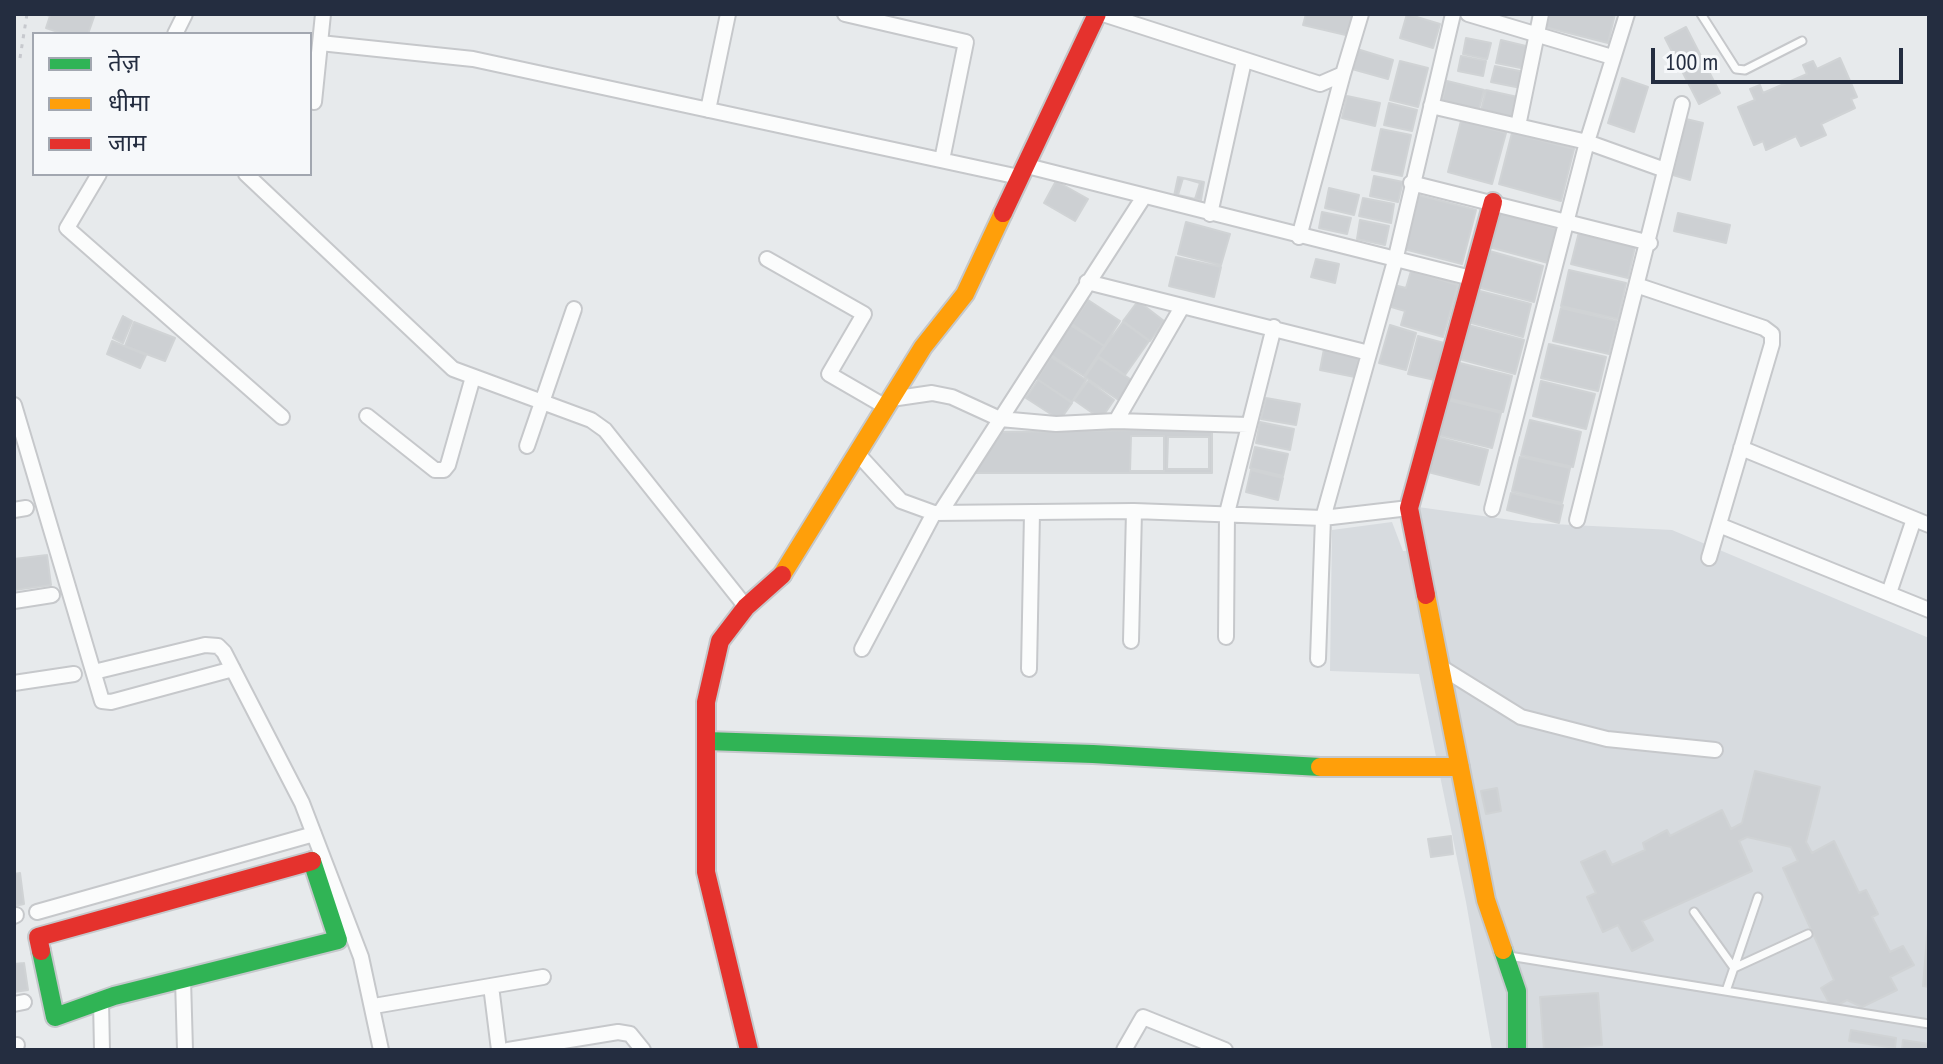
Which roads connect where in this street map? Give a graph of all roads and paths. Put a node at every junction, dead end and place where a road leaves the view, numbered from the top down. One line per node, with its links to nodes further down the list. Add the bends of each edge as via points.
1 (27, 14): 18 (path)
2 (185, 14): 13 (street)
3 (323, 14): 16 (street)
4 (728, 14): 24 (street)
5 (845, 14): 27 (street, via 966,42)
6 (1100, 14): 19 (street); 29 (street)
7 (1361, 14): 20 (street)
8 (1453, 14): 23 (street)
9 (1468, 14): 14 (street)
10 (1541, 14): 14 (street)
11 (1627, 14): 17 (street)
12 (1701, 14): 15 (lane, via 1736,69 1745,70)
13 (176, 32)
14 (1537, 34): 17 (street); 25 (street)
15 (1802, 41)
16 (320, 43): 21 (street); 24 (street, via 473,59)
17 (1612, 57): 26 (street)
18 (20, 58)
19 (1244, 61): 20 (street, via 1320,84); 35 (street)
20 (1343, 74): 37 (street)
21 (314, 102)
22 (1682, 104): 28 (street)
23 (1431, 106): 25 (street); 32 (street)
24 (708, 110): 27 (street)
25 (1518, 126): 26 (street)
26 (1587, 142): 28 (street); 36 (street)
27 (942, 160): 29 (street)
28 (1665, 170): 38 (street)
29 (1023, 172): 33 (street); 50 (street, via 965,294 923,347)
30 (98, 176): 53 (street, via 67,228)
31 (248, 176): 48 (street, via 439,359)
32 (1411, 183): 34 (street); 40 (street)
33 (1143, 198): 35 (street); 42 (street)
34 (1493, 202): 36 (street); 41 (street)
35 (1210, 214): 37 (street)
36 (1568, 222): 38 (street); 61 (street)
37 (1299, 237): 40 (street)
38 (1650, 243): 43 (street)
39 (767, 259): 50 (street, via 864,314 829,374)
40 (1395, 261): 41 (street); 47 (street)
41 (1471, 278): 60 (street)
42 (1087, 282): 44 (street); 54 (street)
43 (1639, 286): 58 (street, via 1772,334); 68 (street)
44 (1182, 307): 46 (street); 55 (street)
45 (574, 309): 49 (street)
46 (1274, 327): 47 (street); 56 (street)
47 (1369, 353): 66 (street)
48 (473, 377): 49 (street); 52 (street, via 444,470 435,470)
49 (543, 402): 57 (street); 75 (street, via 605,430)
50 (889, 403): 54 (street, via 932,393); 59 (street)
51 (14, 405): 84 (street)
52 (367, 416)
53 (282, 417)
54 (1000, 419): 55 (street, via 1056,424); 63 (street)
55 (1116, 421): 56 (street)
56 (1248, 425): 65 (street)
57 (527, 446)
58 (1741, 448): 67 (street); 69 (street)
59 (857, 453): 63 (street, via 901,501); 75 (street, via 781,576)
60 (1409, 508): 66 (street); 81 (street)
61 (1492, 509)
62 (1134, 511): 64 (street); 65 (street); 78 (street)
63 (937, 513): 64 (street); 79 (street)
64 (1032, 513): 83 (street)
65 (1227, 513): 66 (street); 77 (street)
66 (1323, 518): 80 (street)
67 (1914, 519): 70 (street); 72 (street)
68 (1577, 520)
69 (1719, 525): 71 (street); 72 (street)
70 (1929, 525)
71 (1709, 558)
72 (1889, 593): 76 (street)
73 (52, 595): 74 (street)
74 (14, 601)
75 (746, 607): 87 (street, via 720,641 706,702)
76 (1929, 610)
77 (1226, 637)
78 (1131, 641)
79 (862, 649)
80 (1318, 659)
81 (1439, 666): 88 (street, via 1521,717 1607,739); 89 (street)
82 (233, 669): 84 (street, via 224,652 211,644); 84 (street, via 106,703); 90 (street)
83 (1029, 669)
84 (94, 672)
85 (74, 674): 86 (street)
86 (14, 683)
87 (706, 741): 89 (street, via 1093,754 1365,770); 110 (street, via 706,872)
88 (1715, 750)
89 (1460, 767): 95 (street, via 1486,900)
90 (314, 834): 92 (street); 102 (street)
91 (1758, 897): 96 (lane)
92 (37, 912)
93 (1694, 912): 96 (lane)
94 (1808, 934): 96 (lane)
95 (1505, 955): 100 (lane); 113 (street, via 1517,991)
96 (1734, 968): 100 (lane)
97 (543, 977): 99 (street)
98 (183, 979): 101 (street); 101 (street, via 338,940 312,861 38,937 55,1017); 105 (street)
99 (491, 986): 102 (street); 107 (street)
100 (1726, 991): 103 (lane)
101 (101, 1000): 104 (street)
102 (374, 1006): 106 (street)
103 (1929, 1024)
104 (102, 1050)
105 (185, 1050)
106 (381, 1050)
107 (499, 1050)
108 (508, 1050): 109 (street, via 618,1032 630,1034)
109 (643, 1050)
110 (749, 1050)
111 (1124, 1050): 112 (street, via 1143,1017)
112 (1225, 1050)
113 (1517, 1050)

